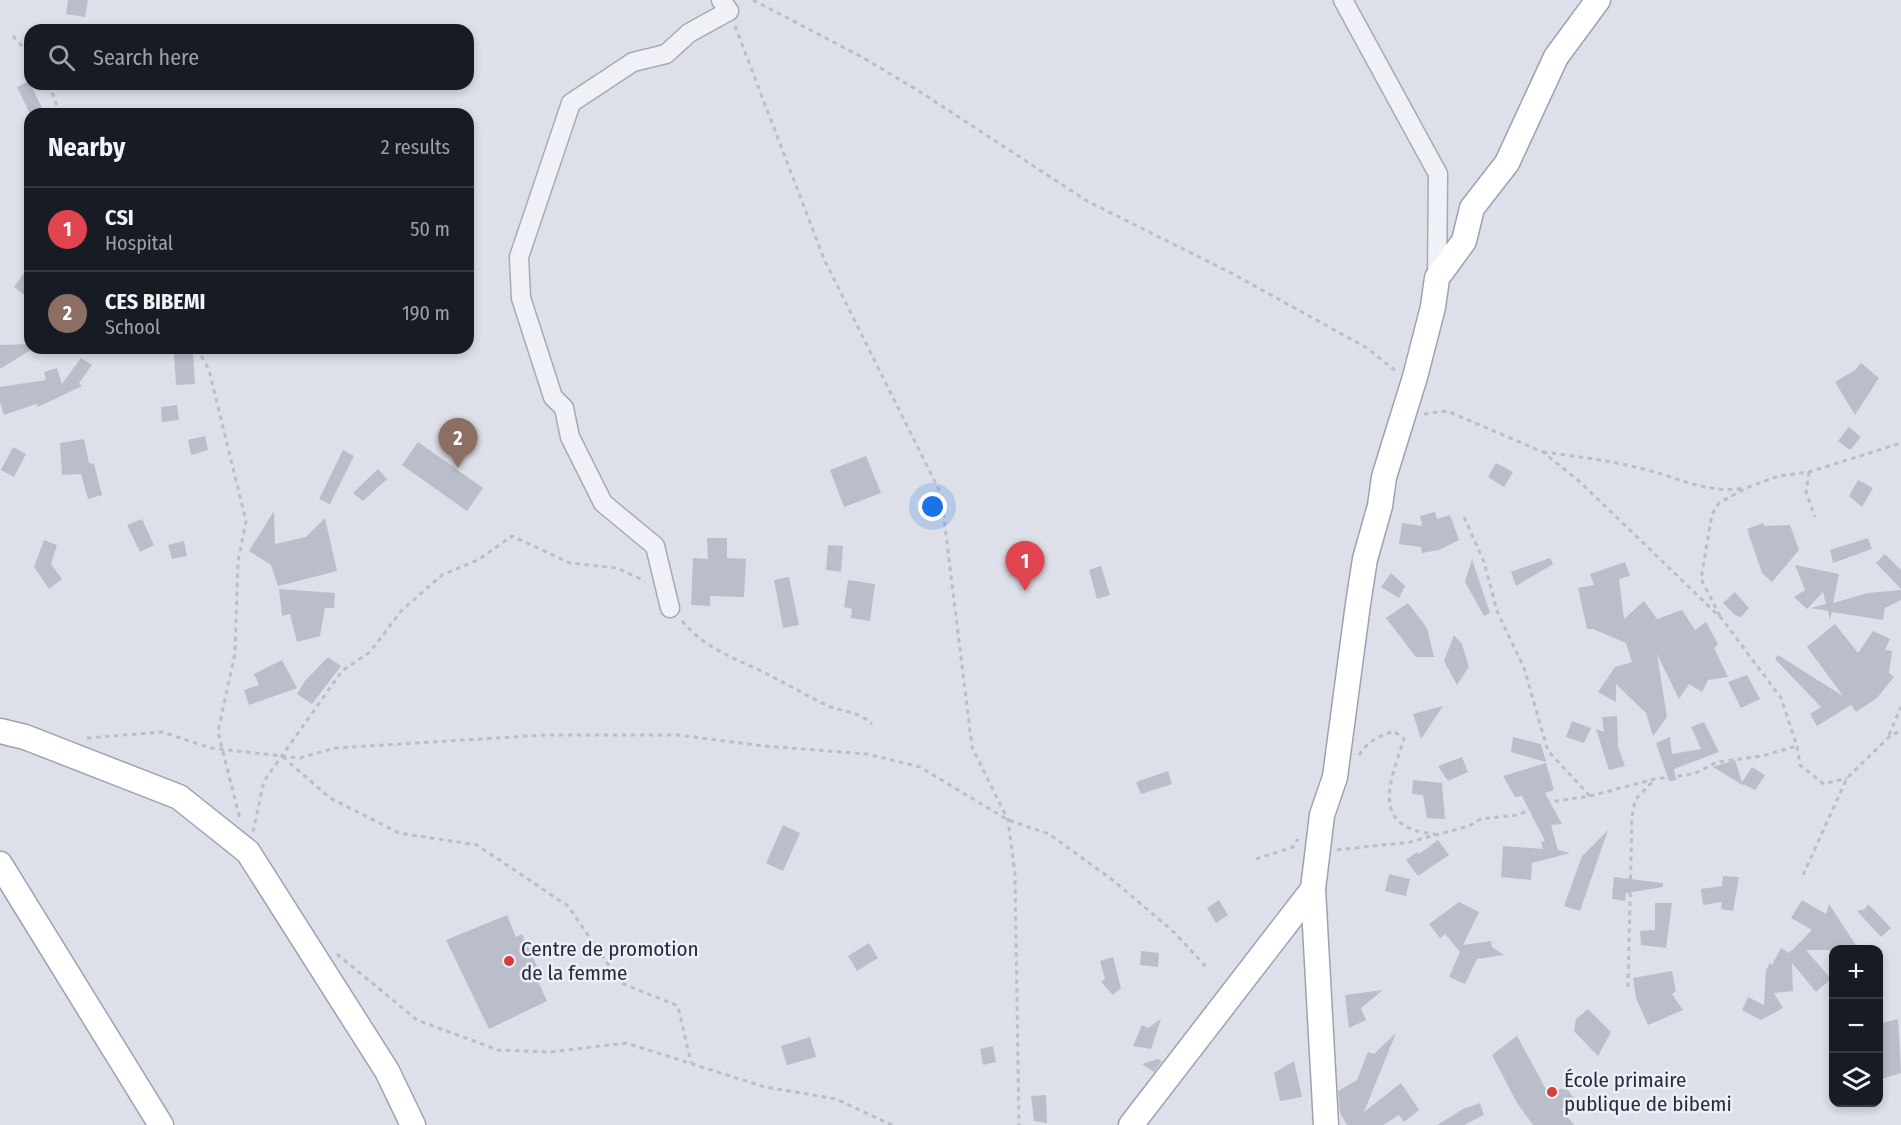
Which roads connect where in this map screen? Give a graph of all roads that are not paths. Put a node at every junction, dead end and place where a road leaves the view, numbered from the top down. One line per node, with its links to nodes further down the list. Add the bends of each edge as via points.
1 (1343, 0): 4 (street, via 1438,174)
2 (1598, 0): 4 (main road, via 1556,57 1507,163 1472,208 1464,241)
3 (725, 5): 5 (street, via 666,54 633,62 571,103 519,257 521,298 553,397 564,408 570,437 603,503 655,546)
4 (1437, 278): 8 (main road, via 1433,307 1384,477 1365,559 1335,777 1322,815)
5 (670, 608)
6 (0, 731): 10 (main road, via 25,737 179,797 248,852 387,1071)
7 (0, 864): 9 (main road)
8 (1313, 889): 11 (main road); 12 (main road)
9 (161, 1125)
10 (413, 1125)
11 (1131, 1125)
12 (1326, 1125)

